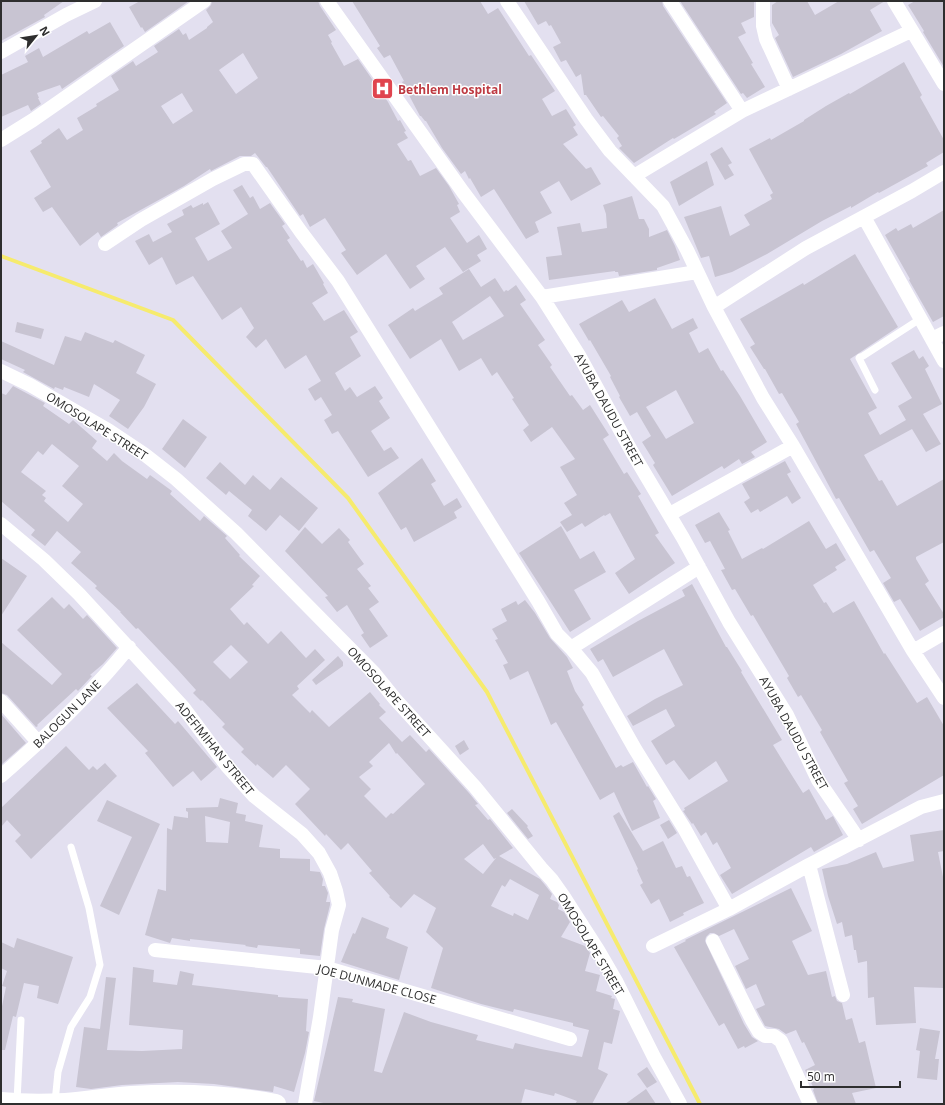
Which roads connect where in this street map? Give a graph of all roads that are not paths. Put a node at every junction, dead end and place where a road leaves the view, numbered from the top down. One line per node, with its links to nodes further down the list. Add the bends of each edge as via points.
1 (95, 1): 9 (street)
2 (204, 1): 13 (street)
3 (327, 1): 19 (street, AYUBA DAUDU STREET, via 463,192)
4 (507, 1): 15 (street, via 586,119 610,151)
5 (670, 1): 12 (street)
6 (763, 1): 11 (street, via 766,40)
7 (894, 1): 8 (street)
8 (911, 31): 10 (street); 11 (street)
9 (1, 52)
10 (944, 84)
11 (789, 89): 12 (street)
12 (742, 111): 15 (street)
13 (1, 140)
14 (944, 172): 16 (street)
15 (634, 176): 18 (street, via 663,206)
16 (864, 217): 20 (street, via 806,248); 21 (street)
17 (105, 244): 32 (street, via 213,179 244,164 253,164 338,280 557,634)
18 (697, 272): 19 (street); 20 (street)
19 (542, 297): 27 (street, AYUBA DAUDU STREET, via 580,357 632,452)
20 (714, 307): 26 (street, via 763,398)
21 (920, 319): 22 (street); 25 (lane, via 859,358)
22 (938, 336): 23 (street)
23 (944, 361)
24 (1, 371): 56 (street, OMOSOLAPE STREET, via 30,384 108,430 176,479 236,533 374,673 475,787 560,892 616,981 650,1051)
25 (875, 390)
26 (793, 446): 27 (street); 33 (street)
27 (670, 514): 29 (street, AYUBA DAUDU STREET)
28 (1, 524): 31 (street, ADEFIMIHAN STREET, via 44,560)
29 (699, 567): 32 (street); 39 (street, AYUBA DAUDU STREET, via 729,622 787,715 818,780)
30 (944, 633): 33 (street)
31 (129, 647): 36 (street, BALOGUN LANE); 46 (street, ADEFIMIHAN STREET, via 183,707 227,766 254,796 302,834 319,853 330,873 338,905)
32 (571, 648): 42 (street, via 592,673 684,828)
33 (913, 651): 34 (street)
34 (944, 698)
35 (1, 701): 36 (street)
36 (39, 743): 37 (street, BALOGUN LANE)
37 (1, 776)
38 (944, 801): 39 (street, via 921,808)
39 (858, 840): 41 (street)
40 (71, 847): 52 (lane, via 89,908 100,965 90,997 71,1027 58,1072)
41 (809, 865): 42 (street); 47 (street)
42 (729, 910): 44 (street)
43 (713, 941): 57 (street, via 759,1032 781,1041)
44 (653, 946)
45 (155, 950): 46 (street, JOE DUNMADE CLOSE)
46 (327, 968): 49 (street, JOE DUNMADE CLOSE); 55 (street, ADEFIMIHAN STREET)
47 (843, 995)
48 (21, 1020): 53 (lane)
49 (570, 1039)
50 (129, 1100): 52 (main road); 54 (main road, via 175,1094)
51 (1, 1102): 53 (main road)
52 (55, 1103): 53 (main road)
53 (17, 1104)
54 (276, 1104)
55 (305, 1104)
56 (680, 1104)
57 (810, 1104)

